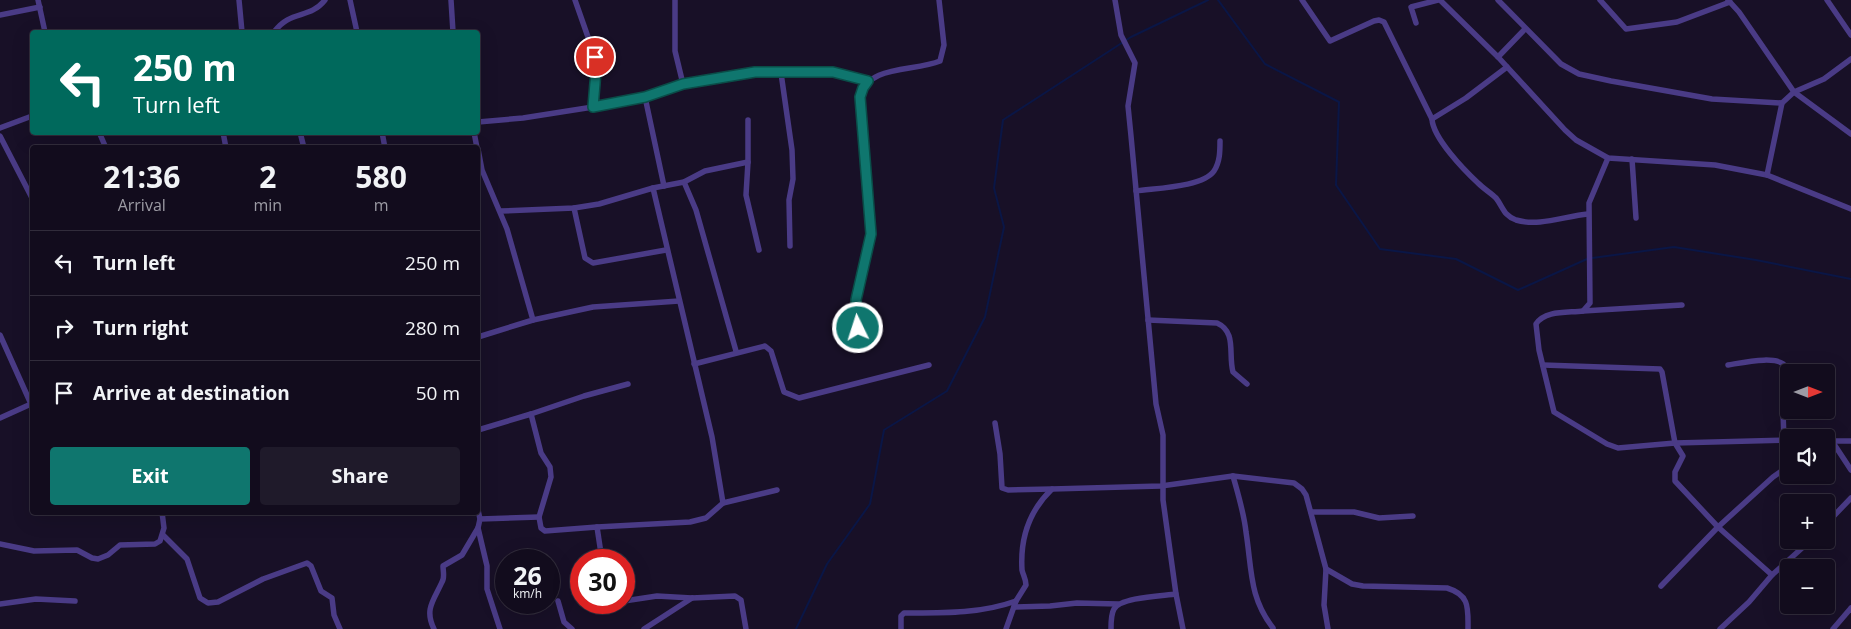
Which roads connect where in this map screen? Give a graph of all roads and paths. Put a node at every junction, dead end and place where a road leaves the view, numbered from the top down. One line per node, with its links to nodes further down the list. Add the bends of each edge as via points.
1 (38, 0): 16 (street)
2 (239, 0): 21 (street)
3 (325, 0): 22 (street, via 310,12 284,20)
4 (350, 0): 23 (street)
5 (451, 0): 24 (street)
6 (575, 0): 35 (street, via 595,57)
7 (675, 0): 31 (street, via 675,51)
8 (939, 0): 30 (street, via 944,45 940,62 876,75)
9 (1115, 0): 52 (street, via 1121,36 1135,63 1128,106)
10 (1302, 0): 38 (street, via 1330,42 1374,21 1384,22)
11 (1439, 0): 18 (street, via 1411,7); 26 (street)
12 (1498, 0): 19 (street)
13 (1600, 0): 15 (street, via 1626,29 1677,22)
14 (1827, 0): 25 (street)
15 (1729, 1): 32 (street)
16 (40, 7): 17 (street); 20 (street)
17 (0, 15)
18 (1416, 23)
19 (1525, 29): 26 (street); 34 (street, via 1561,64 1580,74 1712,99)
20 (45, 30)
21 (242, 30)
22 (275, 30)
23 (358, 30)
24 (453, 30)
25 (1851, 35)
26 (1498, 57): 28 (street)
27 (1851, 59): 32 (street, via 1824,79)
28 (1507, 67): 38 (street); 44 (street, via 1576,140)
29 (781, 73): 30 (street, via 833,72); 31 (street, via 755,72); 59 (street, via 792,150)
30 (868, 81): 67 (street, via 860,97 871,234 856,300)
31 (683, 84): 33 (street)
32 (1794, 92): 34 (street); 41 (street)
33 (645, 97): 35 (street); 50 (street)
34 (1782, 103): 48 (street)
35 (593, 107): 39 (street)
36 (30, 117): 40 (street)
37 (748, 120): 47 (street)
38 (1432, 120): 57 (street, via 1436,134 1510,217 1538,222)
39 (480, 122)
40 (0, 128)
41 (1851, 134)
42 (0, 136): 53 (street)
43 (1220, 141): 52 (street, via 1216,167 1208,177)
44 (1608, 158): 45 (street); 57 (street, via 1592,194)
45 (1632, 159): 48 (street, via 1715,165); 58 (street)
46 (480, 161): 56 (street)
47 (748, 162): 49 (street, via 706,171); 61 (street, via 746,195)
48 (1766, 175): 55 (street)
49 (684, 182): 50 (street); 70 (street, via 696,210)
50 (664, 186): 51 (street)
51 (653, 188): 54 (street); 60 (street)
52 (1136, 191): 66 (street)
53 (30, 194)
54 (574, 208): 56 (street); 60 (street, via 586,258 593,263)
55 (1851, 209)
56 (501, 211): 65 (street)
57 (1588, 214): 64 (street, via 1590,303)
58 (1636, 218)
59 (790, 246)
60 (666, 250): 62 (street)
61 (759, 250)
62 (679, 301): 65 (street, via 594,307); 71 (street)
63 (1682, 305): 64 (street)
64 (1583, 311): 74 (street, via 1554,313 1539,319 1536,332)
65 (532, 320): 69 (street)
66 (1148, 320): 77 (street, via 1222,325 1231,338 1233,372); 92 (street, via 1156,404 1163,435)
67 (858, 328)
68 (0, 335): 78 (street)
69 (480, 336)
70 (736, 351): 71 (street); 73 (street, via 769,348 784,392 799,398)
71 (694, 364): 96 (street, via 712,437)
72 (1783, 364): 75 (street, via 1770,360)
73 (929, 365)
74 (1543, 365): 87 (street, via 1551,403 1560,417 1612,447); 87 (street, via 1660,369)
75 (1728, 365)
76 (628, 384): 80 (street)
77 (1247, 384)
78 (30, 401)
79 (30, 406): 81 (street)
80 (531, 414): 83 (street); 102 (street, via 551,477)
81 (0, 418)
82 (995, 423): 93 (street, via 1002,488)
83 (480, 429)
84 (1780, 440): 87 (street)
85 (1835, 441): 86 (street)
86 (1851, 441)
87 (1675, 443): 105 (street, via 1683,458 1675,472 1675,481)
88 (1835, 449): 89 (street)
89 (1851, 470)
90 (1780, 472): 105 (street)
91 (1232, 476): 92 (street); 97 (street, via 1294,483 1302,489); 123 (street, via 1246,532 1253,590 1262,613)
92 (1161, 486): 93 (street); 114 (street)
93 (1052, 489): 119 (street, via 1037,505 1024,531 1022,572 1026,585)
94 (777, 490): 96 (street)
95 (1851, 498): 100 (street)
96 (723, 502): 104 (street, via 706,518 690,522)
97 (1311, 512): 101 (street, via 1349,511 1379,518); 111 (street)
98 (162, 515): 107 (street)
99 (479, 515): 103 (street)
100 (1835, 515)
101 (1413, 516)
102 (539, 517): 103 (street); 104 (street, via 545,532)
103 (480, 519): 106 (street)
104 (597, 527): 109 (street)
105 (1718, 527): 112 (street); 113 (street)
106 (478, 528): 125 (street, via 462,555 443,566 443,581 432,598 430,620); 126 (street, via 487,566 488,589)
107 (163, 535): 108 (street, via 155,544 120,545 98,559 77,550 34,551); 124 (street, via 187,559 200,598 208,603 218,602 264,579 309,564 321,591 332,598)
108 (0, 544)
109 (600, 549)
110 (1801, 549): 112 (street)
111 (1326, 568): 134 (street, via 1324,605); 135 (street, via 1352,584 1456,590 1466,601)
112 (1772, 575): 136 (street)
113 (1661, 586)
114 (1176, 594): 120 (street); 133 (street)
115 (692, 598): 116 (street, via 656,596); 128 (street); 129 (street, via 739,597)
116 (635, 599)
117 (74, 601): 118 (street, via 36,599)
118 (0, 604)
119 (1015, 604): 120 (street); 130 (street, via 968,611 904,614 901,616); 131 (street)
120 (1118, 604): 132 (street, via 1113,610)
121 (560, 608): 127 (street, via 564,622)
122 (1851, 608): 137 (street)
123 (1273, 628)
124 (340, 629)
125 (434, 629)
126 (500, 629)
127 (572, 629)
128 (644, 629)
129 (746, 629)
130 (901, 629)
131 (1006, 629)
132 (1111, 629)
133 (1183, 629)
134 (1328, 629)
135 (1468, 629)
136 (1720, 629)
137 (1833, 629)

